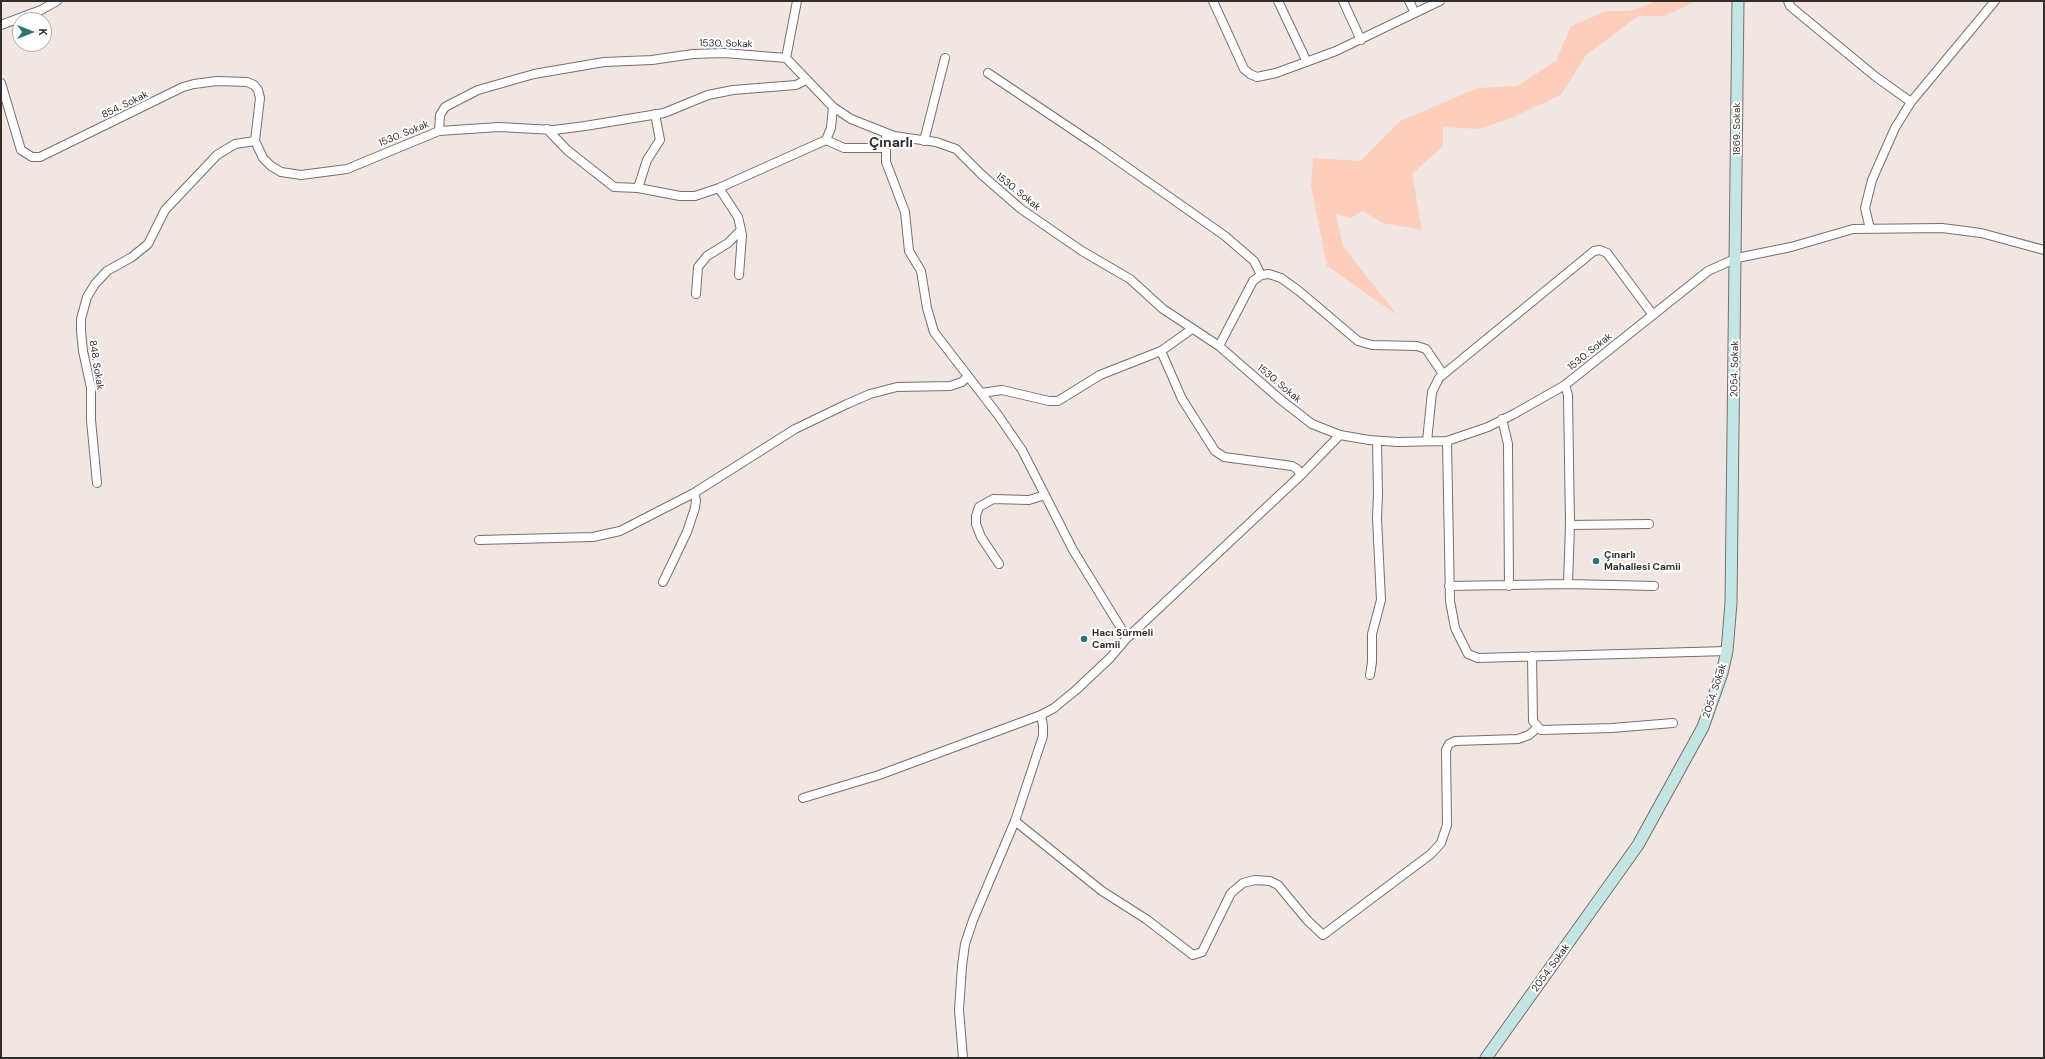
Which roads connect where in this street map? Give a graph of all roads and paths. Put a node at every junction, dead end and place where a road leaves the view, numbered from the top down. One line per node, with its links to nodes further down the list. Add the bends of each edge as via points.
1 (56, 1): 12 (street, via 41,10)
2 (797, 1): 14 (street)
3 (1213, 1): 16 (street, via 1242,66 1250,74 1261,77)
4 (1278, 1): 16 (street)
5 (1343, 1): 13 (street)
6 (1409, 1): 11 (street)
7 (1440, 1): 11 (street)
8 (1738, 1): 35 (main road, 1869. Sokak)
9 (1788, 1): 20 (street, via 1790,6 1876,77)
10 (1995, 1): 20 (street)
11 (1415, 13): 13 (street)
12 (1, 25)
13 (1361, 40): 16 (street)
14 (786, 58): 18 (street, 1530. Sokak); 24 (street, 1530. Sokak, via 724,53 693,54 652,60 604,62 534,74 478,90 445,107 440,115)
15 (944, 58): 28 (street)
16 (1307, 62)
17 (988, 73): 37 (street, via 1225,236 1254,261)
18 (806, 80): 21 (street, 1530. Sokak); 22 (street, via 796,85 733,90 708,95 676,109)
19 (1, 83): 27 (street, 854. Sokak, via 21,150 32,157 40,157 183,87 217,81 240,81 254,85 258,90 260,106)
20 (1911, 102): 32 (street, via 1895,128 1872,180 1865,208)
21 (833, 107): 25 (street, 1530. Sokak, via 850,119); 26 (street, via 831,128)
22 (655, 114): 23 (street); 30 (street, via 660,140 647,160)
23 (547, 130): 24 (street, via 500,127); 30 (street, via 614,187)
24 (439, 131): 27 (street, 1530. Sokak, via 347,169 301,175 282,172 271,166 263,158)
25 (886, 133): 28 (street, 1530. Sokak); 29 (street)
26 (826, 140): 29 (street, via 844,148); 31 (street)
27 (256, 141): 53 (street, 848. Sokak, via 235,144 217,155 165,210 148,244 132,257 107,270 88,297 81,319 81,331 91,388 91,420)
28 (924, 141): 40 (street, 1530. Sokak, via 956,149 1021,209 1082,251 1130,279 1163,309)
29 (886, 148): 44 (street, via 886,162 906,212 909,251 921,271 926,308 934,332)
30 (638, 188): 31 (street, via 680,196 696,196)
31 (719, 188): 33 (street, via 738,217)
32 (1870, 229): 34 (street, 1530. Sokak, via 1950,229 1981,233); 35 (street, 1530. Sokak, via 1853,229 1791,247)
33 (741, 230): 36 (street); 38 (street, via 728,243 707,256 698,267)
34 (2044, 250)
35 (1736, 258): 39 (street, 1530. Sokak, via 1708,271); 66 (main road, 2054. Sokak, via 1732,595)
36 (739, 275)
37 (1261, 275): 41 (street, via 1253,281); 43 (street, via 1269,274 1281,278 1358,341 1372,345 1417,346 1426,349)
38 (696, 294)
39 (1653, 315): 43 (street, via 1607,253 1594,251); 45 (street, 1530. Sokak)
40 (1192, 329): 41 (street, 1530. Sokak); 42 (street)
41 (1219, 346): 48 (street, 1530. Sokak, via 1312,424)
42 (1161, 350): 46 (street, via 1100,375 1058,401 1002,390); 52 (street, via 1182,399 1214,451 1224,457 1292,466 1297,468)
43 (1443, 374): 50 (street, via 1432,392)
44 (968, 376): 46 (street); 54 (street, via 962,382 950,386 897,387 870,394 795,429)
45 (1565, 385): 47 (street, 1530. Sokak); 57 (street, via 1568,396)
46 (981, 393): 55 (street, via 1022,450)
47 (1502, 419): 51 (street, 1530. Sokak, via 1470,434); 63 (street, via 1508,444)
48 (1340, 435): 49 (street, 1530. Sokak); 52 (street)
49 (1377, 441): 50 (street, 1530. Sokak); 68 (street, via 1381,600 1372,634)
50 (1427, 441): 51 (street, 1530. Sokak)
51 (1447, 441): 62 (street)
52 (1301, 475): 65 (street)
53 (97, 483)
54 (694, 493): 58 (street, via 611,534 593,537); 60 (street, via 696,508)
55 (1045, 495): 59 (street, via 1029,500 993,499 979,507 976,524 981,537); 65 (street, via 1072,550)
56 (1649, 524): 57 (street)
57 (1570, 525): 61 (street)
58 (479, 540)
59 (999, 564)
60 (663, 582)
61 (1568, 584): 63 (street); 64 (street)
62 (1449, 586): 63 (street); 67 (street, via 1453,620 1468,654 1478,658)
63 (1509, 586)
64 (1654, 586)
65 (1127, 638): 69 (street, via 1076,690)
66 (1727, 651): 67 (street); 75 (main road, 2054. Sokak, via 1703,727 1638,845)
67 (1532, 656): 71 (street, via 1533,717)
68 (1370, 675)
69 (1041, 715): 72 (street, via 879,776); 73 (street, via 1043,736)
70 (1673, 723): 71 (street, via 1548,731)
71 (1537, 728): 73 (street, via 1529,735 1518,739 1455,741 1449,744 1446,750 1447,825 1441,844 1323,935 1306,920 1278,885 1270,881 1255,880 1243,883 1231,893 1202,952 1193,955 1146,919 1102,891)
72 (803, 798)
73 (1015, 821): 74 (street, via 973,920 964,950 959,1010)
74 (963, 1058)
75 (1486, 1058)

